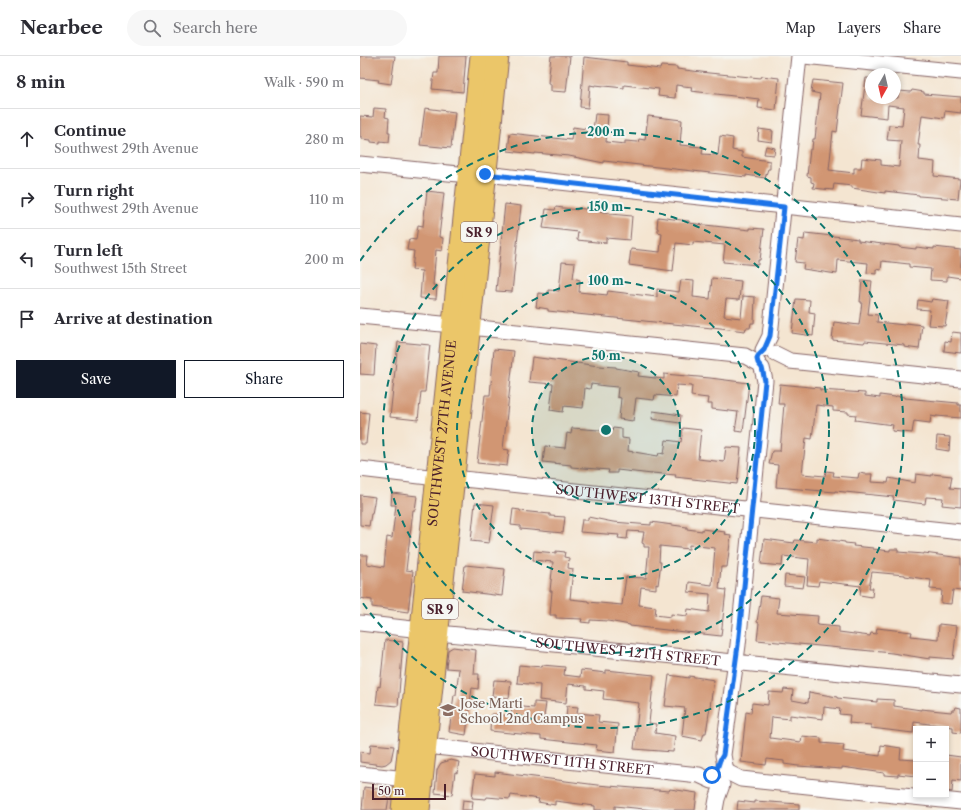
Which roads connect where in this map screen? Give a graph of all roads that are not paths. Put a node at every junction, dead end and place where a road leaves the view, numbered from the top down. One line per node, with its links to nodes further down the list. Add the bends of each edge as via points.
1 (481, 56): 7 (highway, SOUTHWEST 27TH AVENUE / SR 9)
2 (498, 56): 7 (highway, SOUTHWEST 27TH AVENUE / SR 9)
3 (799, 56): 8 (street)
4 (804, 56): 5 (street)
5 (961, 72)
6 (360, 164): 7 (street)
7 (477, 174): 8 (street); 11 (highway, SOUTHWEST 27TH AVENUE / SR 9)
8 (784, 207): 9 (street); 12 (street)
9 (961, 226)
10 (360, 316): 11 (street)
11 (461, 326): 12 (street); 15 (highway, SOUTHWEST 27TH AVENUE / SR 9)
12 (767, 361): 13 (street); 16 (street)
13 (961, 379)
14 (360, 469): 15 (street, SOUTHWEST 13TH STREET)
15 (445, 478): 16 (street, SOUTHWEST 13TH STREET); 19 (highway, SOUTHWEST 27TH AVENUE / SR 9)
16 (752, 510): 17 (street, SOUTHWEST 13TH STREET); 20 (street)
17 (961, 532)
18 (360, 623): 19 (street, SOUTHWEST 12TH STREET)
19 (429, 631): 20 (street, SOUTHWEST 12TH STREET); 22 (highway, SOUTHWEST 27TH AVENUE / SR 9); 23 (highway, SOUTHWEST 27TH AVENUE / SR 9)
20 (736, 662): 21 (street, SOUTHWEST 12TH STREET); 26 (street)
21 (961, 686)
22 (411, 725): 23 (highway, via 417,739); 25 (highway, SOUTHWEST 27TH AVENUE / SR 9)
23 (426, 746): 26 (street, SOUTHWEST 11TH STREET); 28 (highway, SOUTHWEST 27TH AVENUE / SR 9)
24 (360, 774): 25 (street)
25 (406, 779): 28 (highway, via 413,788)
26 (717, 782): 27 (street, SOUTHWEST 11TH STREET, via 741,779)
27 (961, 802)
28 (414, 807)

